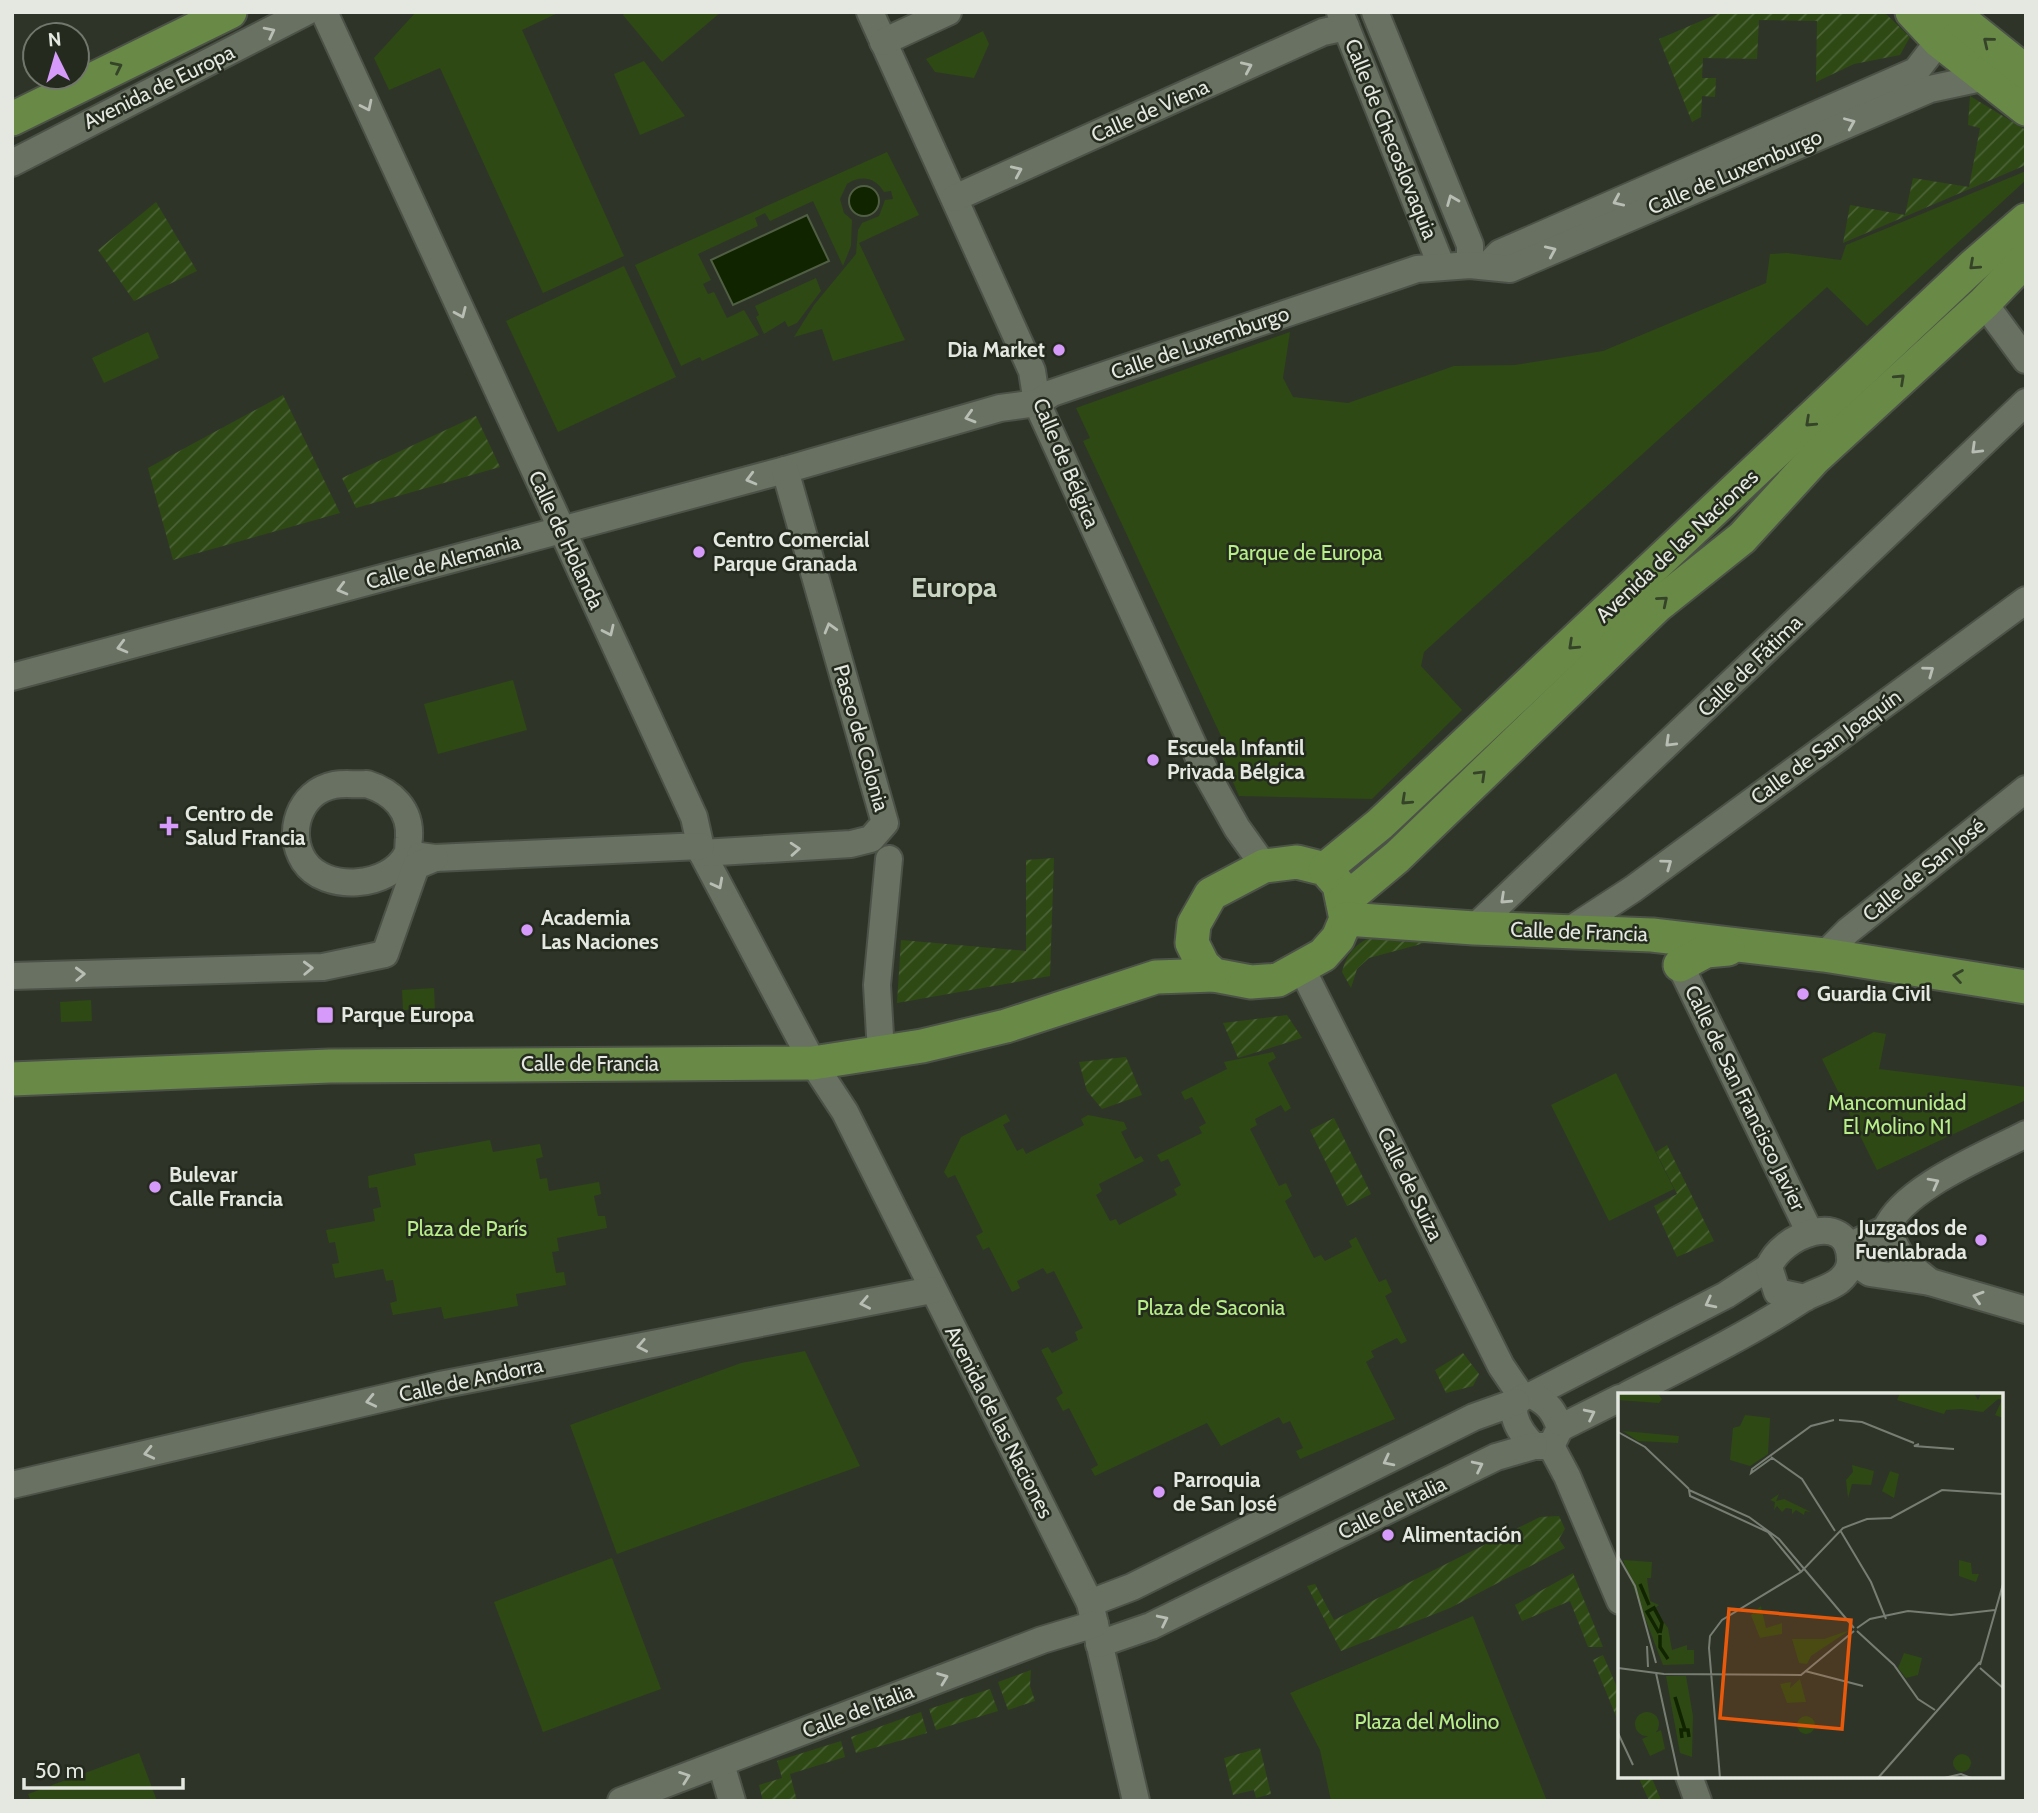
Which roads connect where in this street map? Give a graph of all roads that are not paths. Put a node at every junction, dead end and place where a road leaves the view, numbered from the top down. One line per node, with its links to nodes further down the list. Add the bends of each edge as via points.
1 (178, 12): 12 (main road)
2 (230, 12): 16 (main road, Avenida de Europa, one-way to 2)
3 (306, 12): 17 (street, Avenida de Europa, one-way to 3)
4 (324, 12): 28 (street, Calle de Holanda, one-way to 28)
5 (907, 12): 10 (street)
6 (948, 12): 10 (street)
7 (1375, 12): 22 (street, Calle de Checoslovaquia, one-way to 7)
8 (1912, 12): 11 (main road)
9 (1343, 20): 18 (street, Calle de Viena, one-way to 9); 21 (street, Calle de Checoslovaquia)
10 (876, 26): 18 (street, Calle de Bélgica)
11 (1945, 27): 13 (main road, one-way to 11); 14 (main road); 22 (street, Calle de Luxemburgo, one-way to 22, via 1916,71)
12 (91, 55)
13 (2026, 72)
14 (1986, 77): 15 (main road); 22 (street, Calle de Luxemburgo, one-way to 14, via 1510,270 1930,89)
15 (2026, 109)
16 (12, 119)
17 (12, 163)
18 (955, 198): 26 (street, Calle de Bélgica, via 1032,370)
19 (2026, 220): 38 (main road, Avenida de las Naciones, one-way to 38, via 1381,824)
20 (2026, 259): 23 (main road, Avenida de las Naciones)
21 (1441, 265): 22 (street, Calle de Luxemburgo); 26 (street, Calle de Luxemburgo, via 1052,393)
22 (1478, 265)
23 (1983, 303): 24 (street); 34 (main road, Avenida de las Naciones, one-way to 23, via 1658,605 1742,538 1815,458)
24 (2026, 360)
25 (2026, 402): 42 (street, Calle de Fátima, one-way to 42)
26 (1037, 403): 27 (street, Calle de Alemania, one-way to 27, via 1000,408); 37 (street, Calle de Bélgica, via 1205,771)
27 (785, 470): 28 (street, Calle de Alemania, one-way to 28); 32 (street, Paseo de Colonia, one-way to 27, via 851,844 871,839 885,823)
28 (560, 530): 30 (street, Calle de Alemania, one-way to 30); 32 (street, Calle de Holanda, one-way to 32, via 694,817)
29 (2026, 600): 39 (street, Calle de San Joaquín, one-way to 29)
30 (12, 677)
31 (2026, 789): 47 (street, Calle de San José)
32 (701, 849): 35 (street); 55 (street, Calle de Holanda, one-way to 55)
33 (408, 853): 33 (street, via 406,815 397,800 367,784 333,785 315,793 302,807 295,826 296,846 305,863 320,876 339,882 376,880); 35 (street)
34 (1397, 857): 40 (main road, Avenida de las Naciones); 41 (main road, via 1391,872 1391,902)
35 (435, 859): 51 (street, one-way to 35, via 323,967 385,954 416,866)
36 (889, 859): 54 (street, via 877,985)
37 (1264, 866): 38 (main road, via 1297,862); 45 (main road, via 1210,894 1194,924)
38 (1325, 869): 40 (main road, via 1339,885)
39 (1627, 893): 43 (street, Calle de San Joaquín); 44 (street, via 1627,913 1634,924)
40 (1344, 911): 41 (main road, Calle de Francia); 49 (main road, via 1338,938)
41 (1406, 923): 42 (main road, Calle de Francia)
42 (1474, 929): 43 (main road, Calle de Francia)
43 (1570, 930): 44 (main road, Calle de Francia)
44 (1652, 935): 46 (main road, Calle de Francia)
45 (1192, 943): 50 (main road); 52 (main road, Calle de Francia)
46 (1751, 947): 47 (main road, Calle de Francia); 48 (main road, Calle de Francia, via 1706,951)
47 (1824, 955): 53 (main road, Calle de Francia, one-way to 47)
48 (1681, 965): 59 (street, Calle de San Francisco Javier)
49 (1302, 969): 50 (main road, via 1278,980 1251,982); 67 (street, Calle de Suiza, via 1501,1366)
50 (1214, 975): 52 (main road, Calle de Francia)
51 (12, 976)
52 (1156, 977): 54 (main road, Calle de Francia, via 1006,1026)
53 (2026, 987)
54 (881, 1052): 55 (main road, Calle de Francia)
55 (813, 1063): 56 (main road, Calle de Francia, via 330,1066); 63 (street, Avenida de las Naciones, via 845,1112)
56 (12, 1079)
57 (2026, 1134): 58 (street, one-way to 57, via 1890,1218 1912,1195)
58 (1886, 1229): 60 (street); 62 (street, via 1903,1260)
59 (1809, 1231): 60 (street, via 1834,1234); 61 (street, via 1781,1247)
60 (1849, 1250): 62 (street, via 1870,1273); 64 (street, via 1842,1279)
61 (1769, 1267): 64 (street, via 1777,1292); 67 (street, Calle de Italia, one-way to 67, via 1726,1295)
62 (1930, 1282): 65 (street, one-way to 62)
63 (932, 1290): 70 (street, Calle de Andorra, one-way to 70, via 440,1385); 72 (street, Avenida de las Naciones)
64 (1805, 1298): 66 (street, via 1771,1322)
65 (2026, 1310)
66 (1631, 1393)
67 (1523, 1398): 69 (street, via 1548,1402); 69 (street, via 1514,1417 1522,1436); 72 (street, Calle de Italia, one-way to 72, via 1474,1417 1132,1587)
68 (1618, 1399): 69 (street, Calle de Italia, one-way to 68)
69 (1548, 1440): 71 (street); 72 (street, Calle de Italia, one-way to 69, via 1151,1626 1496,1457)
70 (12, 1485)
71 (1618, 1596)
72 (1095, 1624): 73 (street, Calle de Italia, one-way to 72, via 1042,1640); 77 (street, Avenida de las Naciones)
73 (721, 1764): 75 (street, Calle de Italia, one-way to 73); 76 (street)
74 (1690, 1778): 78 (street)
75 (621, 1801)
76 (732, 1801)
77 (1136, 1801)
78 (1698, 1801)

